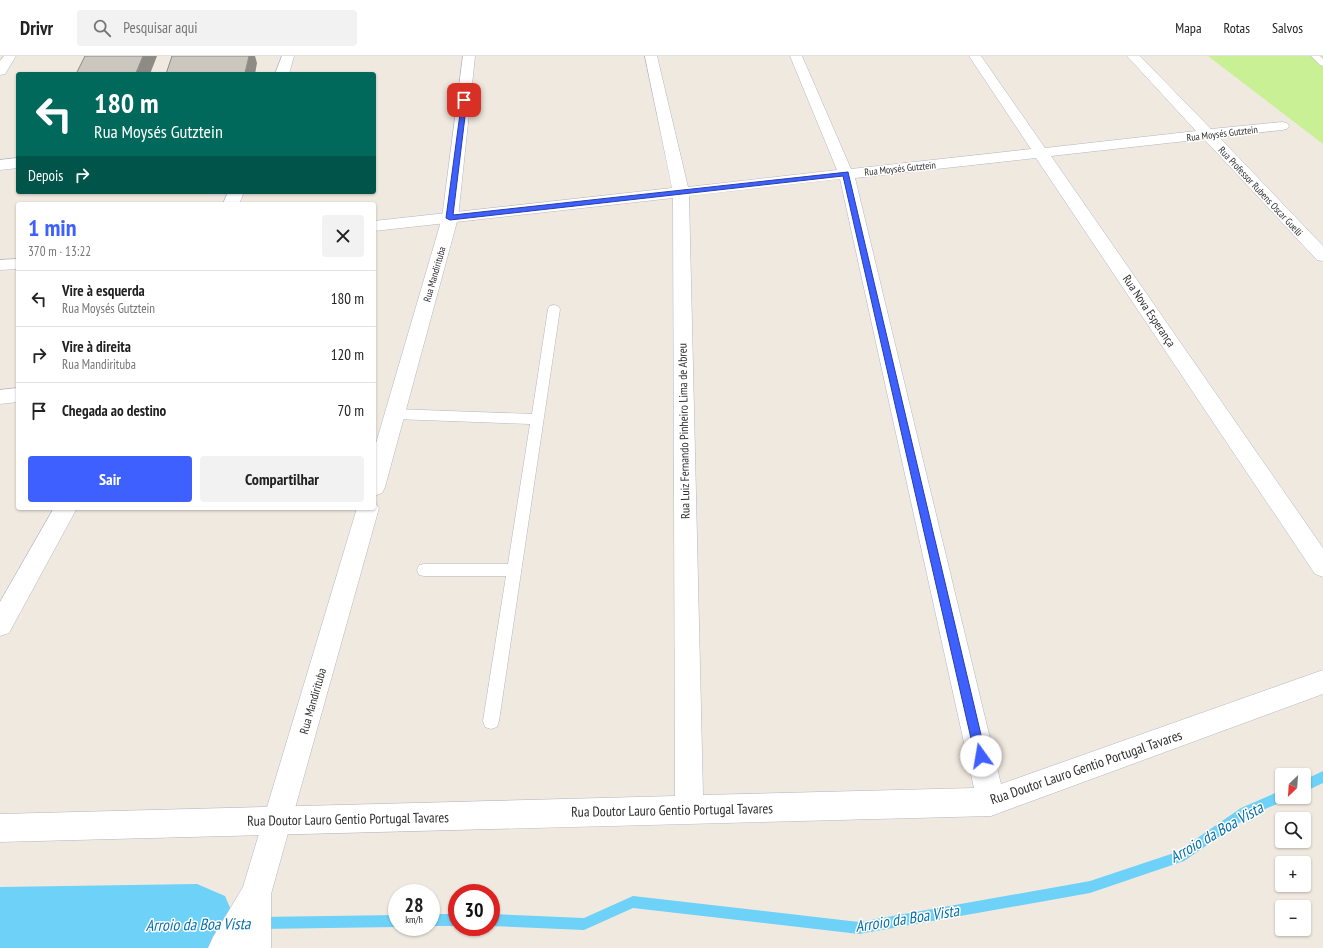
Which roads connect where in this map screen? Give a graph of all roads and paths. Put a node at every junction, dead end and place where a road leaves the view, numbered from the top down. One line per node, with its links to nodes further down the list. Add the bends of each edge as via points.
1 (10, 56): 10 (street)
2 (288, 56): 11 (street)
3 (469, 56): 19 (street, Rua Mandirituba)
4 (652, 56): 18 (street, Rua Luiz Fernando Pinheiro Lima de Abreu)
5 (796, 56): 17 (street)
6 (974, 56): 14 (street, Rua Nova Esperança)
7 (1133, 56): 13 (street, Rua Professor Rubens Oscar Guelli)
8 (1315, 56): 9 (lane)
9 (1323, 63)
10 (0, 71)
11 (283, 72)
12 (1282, 126): 13 (street, Rua Moysés Gutztein)
13 (1209, 135): 14 (street, Rua Moysés Gutztein); 21 (street, Rua Professor Rubens Oscar Guelli)
14 (1041, 152): 17 (street, Rua Moysés Gutztein); 32 (street, Rua Nova Esperança)
15 (16, 163): 16 (street)
16 (0, 165)
17 (846, 174): 18 (street, Rua Moysés Gutztein); 38 (street)
18 (681, 192): 19 (street, Rua Moysés Gutztein); 39 (street, Rua Luiz Fernando Pinheiro Lima de Abreu)
19 (450, 218): 20 (street, Rua Moysés Gutztein); 27 (street, Rua Mandirituba)
20 (376, 226)
21 (1323, 256)
22 (16, 264): 23 (street)
23 (0, 265)
24 (554, 309): 28 (lane)
25 (16, 395): 26 (street)
26 (0, 397)
27 (395, 414): 28 (lane); 29 (street, Rua Mandirituba)
28 (537, 419): 34 (lane)
29 (376, 480)
30 (65, 510): 35 (street)
31 (367, 510): 40 (street, Rua Mandirituba)
32 (1323, 567)
33 (424, 570): 34 (lane)
34 (514, 570): 37 (lane)
35 (0, 625)
36 (1323, 682): 38 (street, Rua Doutor Lauro Gentio Portugal Tavares)
37 (491, 721)
38 (991, 802): 39 (street, Rua Doutor Lauro Gentio Portugal Tavares)
39 (689, 810): 40 (street, Rua Doutor Lauro Gentio Portugal Tavares)
40 (278, 820): 41 (street, Rua Doutor Lauro Gentio Portugal Tavares); 42 (street, Rua Mandirituba)
41 (0, 828)
42 (256, 894): 43 (street, Rua Mandirituba); 44 (street, Rua Mandirituba)
43 (224, 948)
44 (255, 948)

